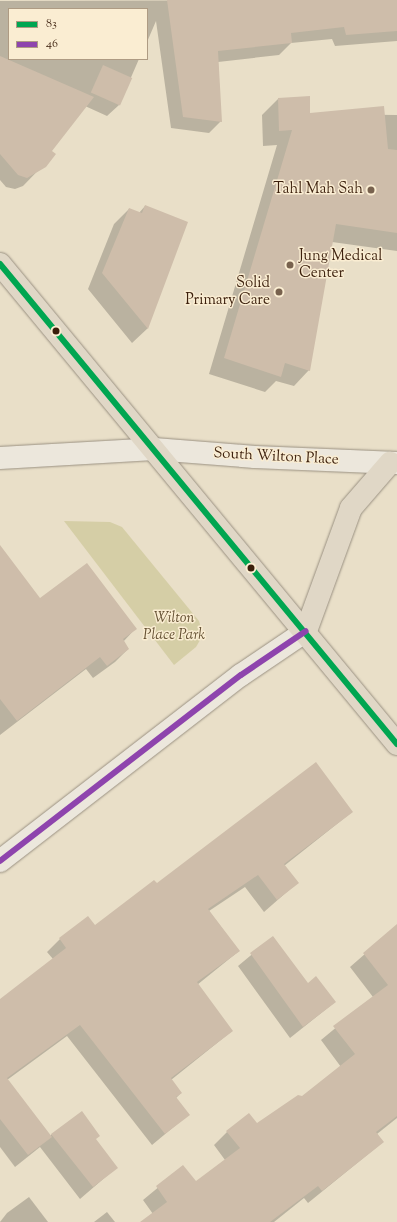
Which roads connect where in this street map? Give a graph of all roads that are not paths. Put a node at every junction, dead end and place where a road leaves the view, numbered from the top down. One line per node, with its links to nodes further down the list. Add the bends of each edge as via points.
1 (0, 264): 2 (main road)
2 (154, 450): 3 (main road, South Wilton Place); 4 (main road, South Wilton Place); 5 (main road)
3 (0, 458)
4 (394, 463): 5 (main road, via 351,508)
5 (306, 630): 6 (main road); 7 (main road, via 241,675)
6 (397, 744)
7 (0, 861)

